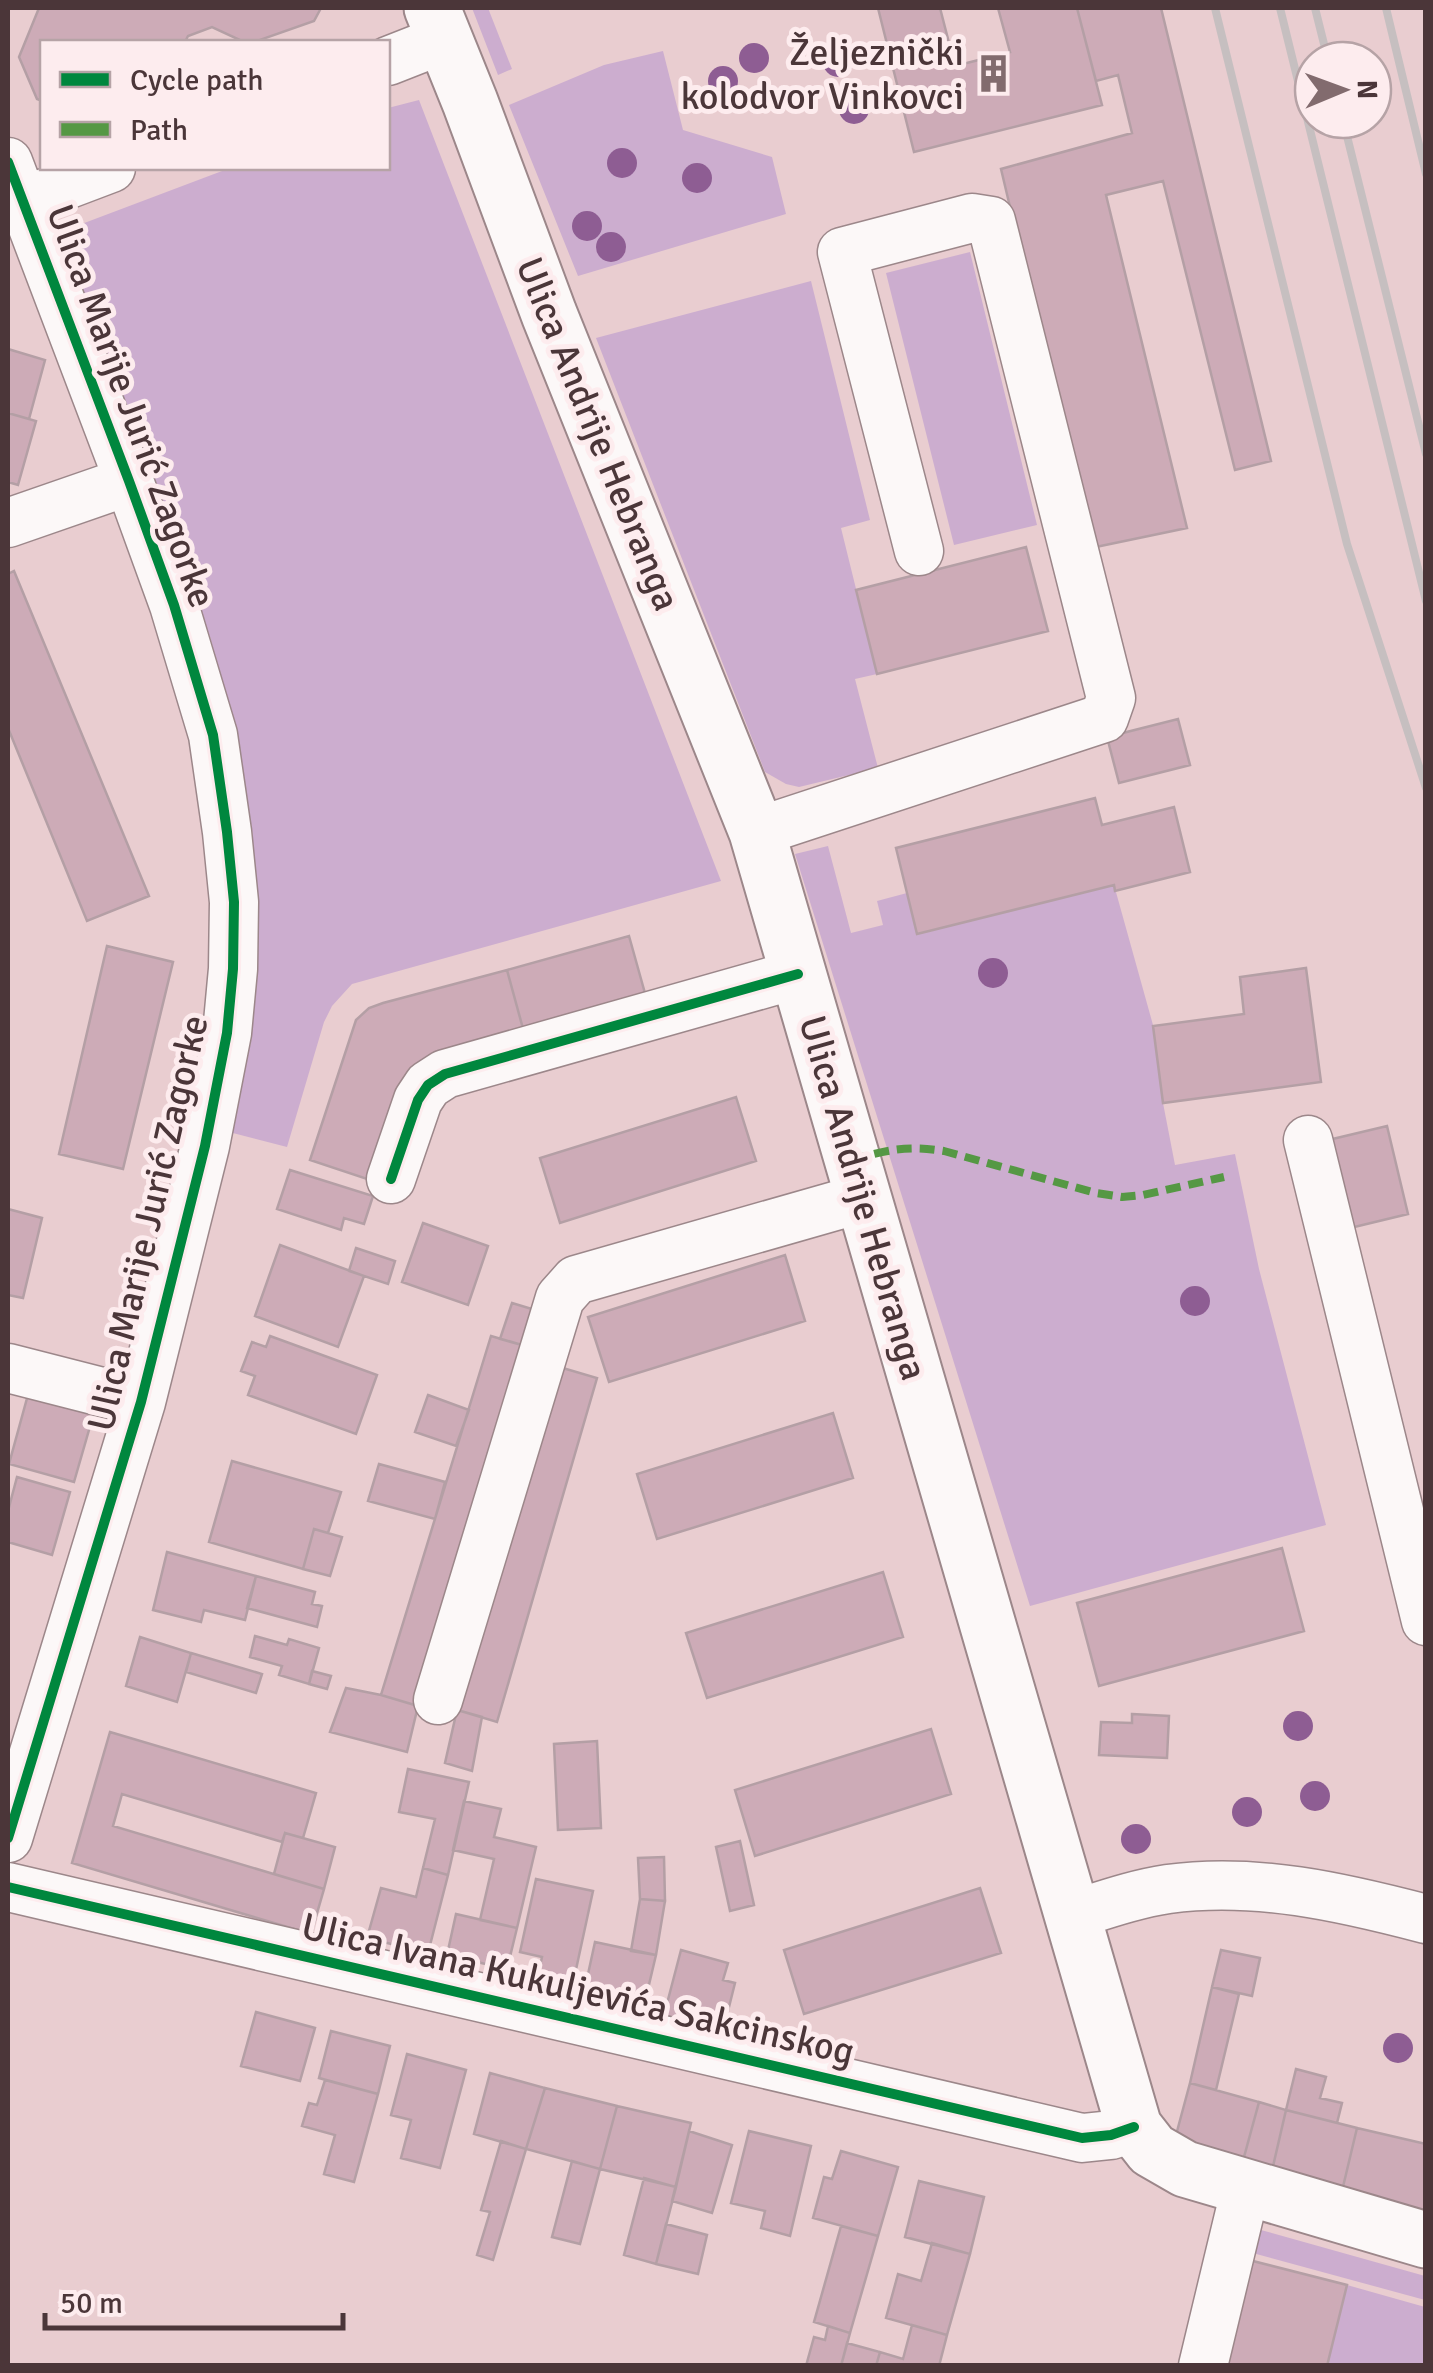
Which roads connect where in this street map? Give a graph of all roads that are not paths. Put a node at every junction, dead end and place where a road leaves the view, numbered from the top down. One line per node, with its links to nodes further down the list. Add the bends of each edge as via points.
1 (438, 23): 2 (street); 8 (main road, Ulica Andrije Hebranga)
2 (390, 59)
3 (102, 170): 4 (street)
4 (13, 190): 5 (street, Ulica Marije Jurić Zagorke)
5 (129, 481): 6 (street); 14 (street, Ulica Marije Jurić Zagorke, via 213,735 234,902 227,1033)
6 (8, 523)
7 (919, 551): 8 (street, via 842,252 981,218 991,222 1111,698 1104,718)
8 (757, 832): 9 (main road, Ulica Andrije Hebranga)
9 (798, 974): 11 (street, via 445,1074 418,1100); 12 (main road, Ulica Andrije Hebranga)
10 (1308, 1140): 15 (street)
11 (391, 1180)
12 (864, 1198): 16 (street, via 576,1280 560,1298); 19 (main road, Ulica Andrije Hebranga)
13 (8, 1368): 14 (street)
14 (141, 1402): 17 (street, Ulica Marije Jurić Zagorke)
15 (1426, 1622)
16 (438, 1700)
17 (8, 1838)
18 (8, 1887): 21 (street, Ulica Ivana Kukuljevića Sakcinskog, via 1082,2138)
19 (1072, 1915): 20 (street, via 1139,1895 1209,1885 1306,1892); 21 (main road, Ulica Andrije Hebranga)
20 (1426, 1918)
21 (1134, 2127): 22 (main road, via 1152,2150 1184,2169)
22 (1246, 2187): 23 (main road); 24 (street)
23 (1426, 2240)
24 (1204, 2366)

